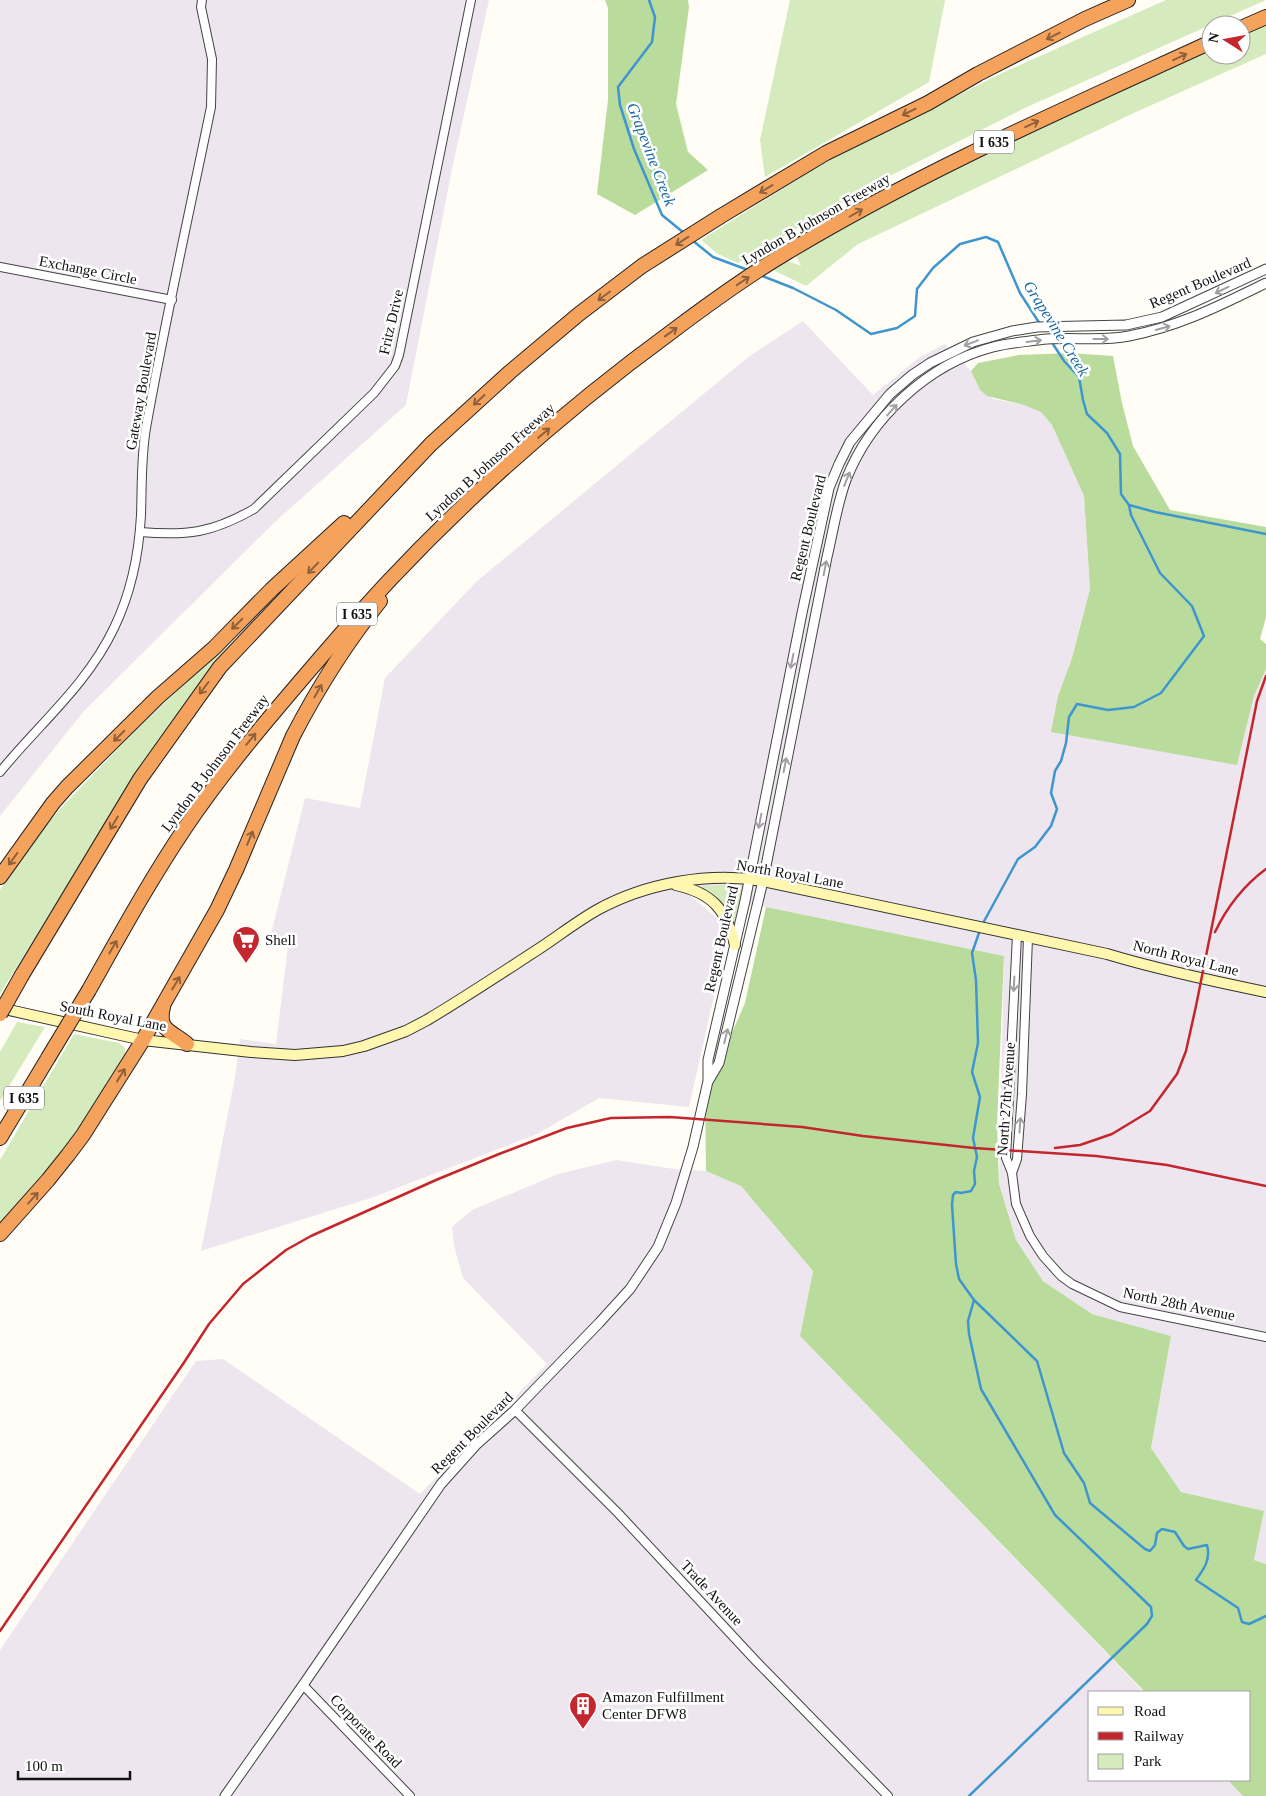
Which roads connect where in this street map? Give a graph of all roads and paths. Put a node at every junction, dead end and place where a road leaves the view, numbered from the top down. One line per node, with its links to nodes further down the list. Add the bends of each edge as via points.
1 (471, 0): 17 (street, Fritz Drive, via 399,355 394,366 374,392 254,509 211,529 174,534)
2 (1120, 0): 6 (highway)
3 (1128, 0): 6 (highway)
4 (200, 2): 12 (street, Gateway Boulevard, via 212,59 211,107)
5 (1266, 17): 7 (highway)
6 (1085, 19): 15 (highway, one-way to 15, via 826,153 642,266 510,372)
7 (1251, 24)
8 (1201, 47): 16 (highway, Lyndon B Johnson Freeway / I 635, one-way to 8, via 621,368 783,254 977,149)
9 (0, 267): 12 (street, Exchange Circle)
10 (1266, 269): 13 (street, Regent Boulevard, one-way to 13, via 1162,317 1126,325 1037,327 1012,331)
11 (1266, 283): 14 (street, Regent Boulevard, one-way to 11, via 993,347 1040,340 1111,339 1163,328 1198,316)
12 (172, 300): 17 (street, Gateway Boulevard, via 145,430)
13 (954, 351): 14 (street); 20 (street, Regent Boulevard, one-way to 20, via 912,375 886,399 850,442 838,464 829,488)
14 (958, 360): 21 (street, Regent Boulevard, one-way to 14, via 827,557 846,480 862,449 892,408 929,376)
15 (431, 444): 19 (highway, one-way to 19, via 150,705 53,803); 29 (highway, one-way to 29, bridge, via 220,667 140,779)
16 (464, 504): 27 (highway, one-way to 16, via 217,910 293,736 331,668 372,611); 36 (highway, Lyndon B Johnson Freeway / I 635, one-way to 16, bridge, via 150,883 223,774 357,614)
17 (140, 532): 18 (street, Gateway Boulevard, via 127,594 115,627 97,660)
18 (0, 772)
19 (0, 877)
20 (749, 879): 21 (main road, North Royal Lane); 22 (main road, North Royal Lane, via 707,879); 25 (street, Regent Boulevard)
21 (763, 882): 23 (main road, North Royal Lane); 33 (street, Regent Boulevard, one-way to 21, via 719,1063)
22 (670, 884): 25 (main road, via 695,890 715,903 727,920); 32 (main road, North Royal Lane, via 630,895 598,910 457,1002 406,1031 343,1051 295,1055)
23 (1017, 935): 24 (main road, North Royal Lane); 34 (street, North 27th Avenue, one-way to 34)
24 (1028, 938): 26 (main road, North Royal Lane); 35 (street, North 27th Avenue)
25 (735, 944): 33 (street, Regent Boulevard, via 708,1060)
26 (1266, 992)
27 (164, 1002): 30 (highway); 31 (highway, via 162,1023 167,1031)
28 (0, 1008): 30 (main road, South Royal Lane)
29 (0, 1014)
30 (143, 1040): 31 (main road, South Royal Lane); 38 (highway, one-way to 30, via 83,1135)
31 (187, 1044): 32 (main road, South Royal Lane)
32 (251, 1052)
33 (708, 1081): 40 (street, Regent Boulevard, via 693,1147 658,1247 630,1289)
34 (1009, 1094): 35 (street); 37 (street, North 27th Avenue, via 1006,1158)
35 (1022, 1094): 37 (street, North 27th Avenue, one-way to 35, via 1017,1159)
36 (0, 1138)
37 (1012, 1172): 39 (street, North 28th Avenue, via 1016,1204 1030,1236 1060,1276 1072,1284 1120,1307)
38 (0, 1234)
39 (1266, 1337)
40 (515, 1410): 41 (street, Regent Boulevard, via 440,1484); 44 (street, Trade Avenue)
41 (303, 1685): 42 (street, Regent Boulevard); 43 (street, Corporate Road)
42 (225, 1796)
43 (410, 1796)
44 (888, 1796)

